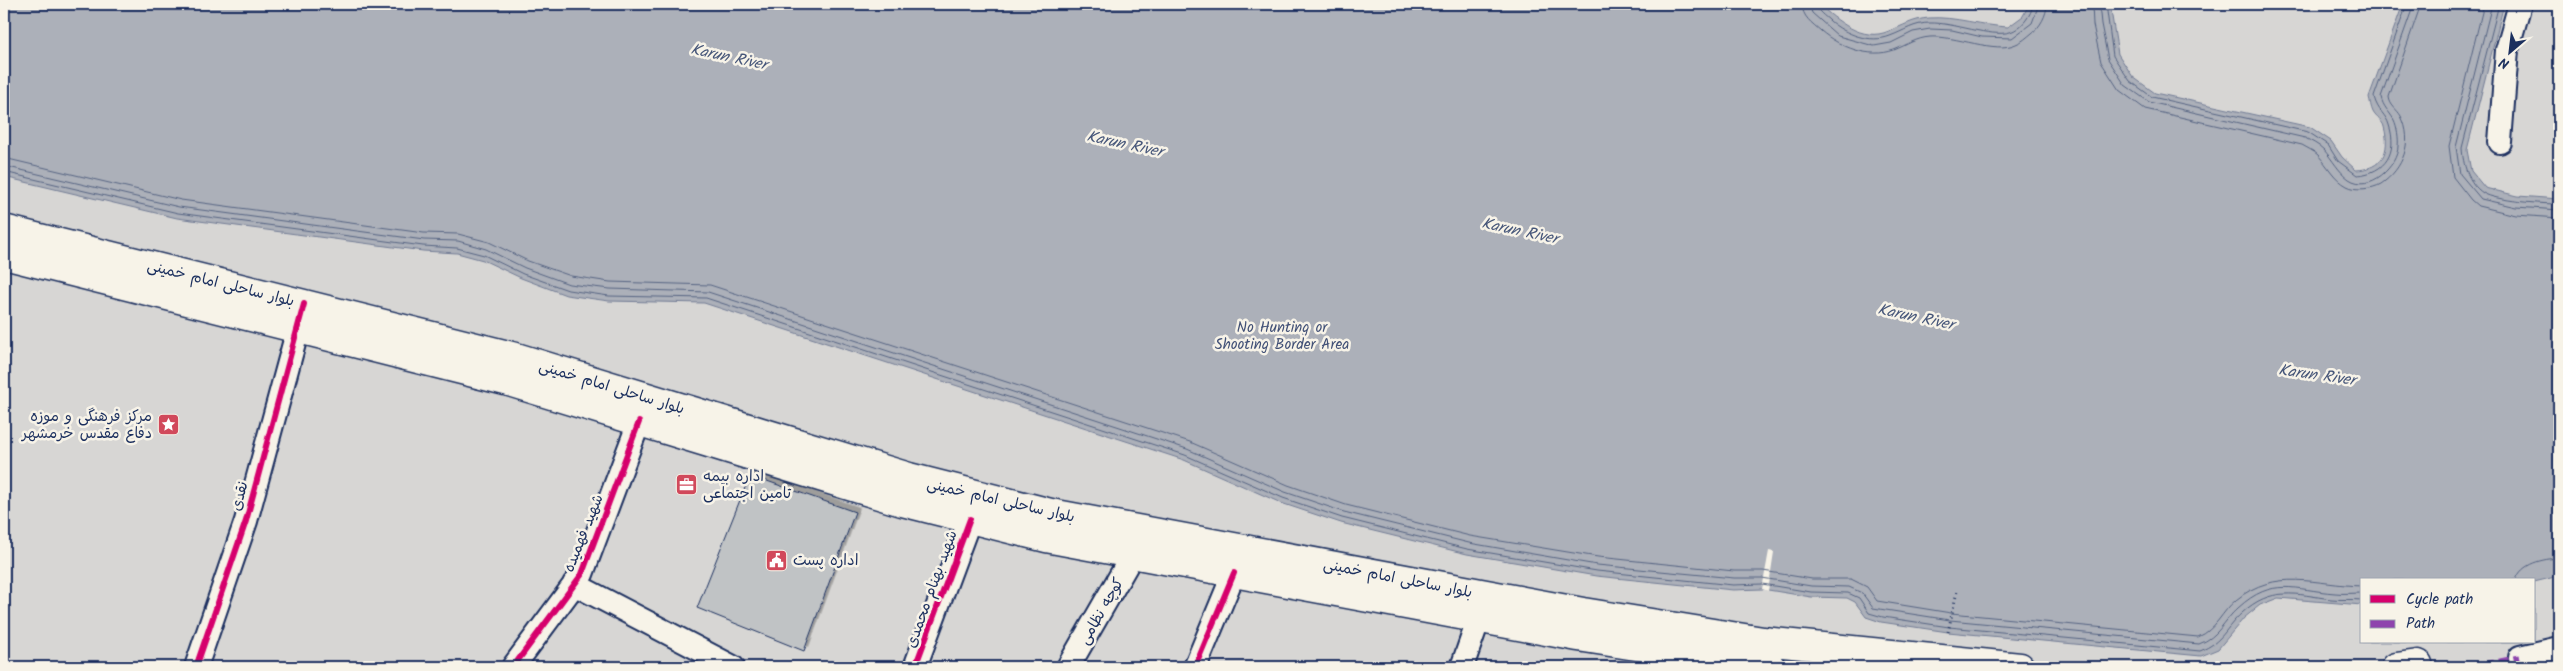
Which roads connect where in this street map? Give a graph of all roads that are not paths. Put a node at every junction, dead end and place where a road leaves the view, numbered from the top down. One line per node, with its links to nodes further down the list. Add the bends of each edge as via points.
1 (2520, 4): 2 (street, via 2508,50)
2 (2500, 142)
3 (4, 229): 5 (main road, بلوار ساحلی امام خمینی)
4 (4, 255): 5 (main road, بلوار ساحلی امام خمینی)
5 (301, 317): 6 (main road, بلوار ساحلی امام خمینی); 13 (main road, بلوار ساحلی امام خمینی, via 516,358 909,477 1051,513 1582,612); 14 (street, نقدی, via 246,521)
6 (639, 422): 7 (main road, بلوار ساحلی امام خمینی, via 902,502); 10 (street, شهید فهمیده, via 582,574)
7 (970, 519): 8 (main road, بلوار ساحلی امام خمینی, via 1046,538); 17 (street, شهید بهنام محمدی)
8 (1133, 554): 9 (main road, بلوار ساحلی امام خمینی); 18 (street, کوچه نظامی)
9 (1234, 573): 11 (main road, بلوار ساحلی امام خمینی); 19 (street)
10 (574, 584): 15 (street, شهید فهمیده); 16 (street)
11 (1478, 618): 13 (main road, بلوار ساحلی امام خمینی); 20 (street)
12 (2559, 648): 24 (street, via 2520,657)
13 (1755, 660): 21 (main road, بلوار ساحلی امام خمینی)
14 (196, 667)
15 (513, 667)
16 (733, 667)
17 (915, 667)
18 (1068, 667)
19 (1196, 667)
20 (1462, 667)
21 (2020, 667)
22 (2396, 667): 23 (main road, via 2418,664)
23 (2419, 667)
24 (2522, 667)

